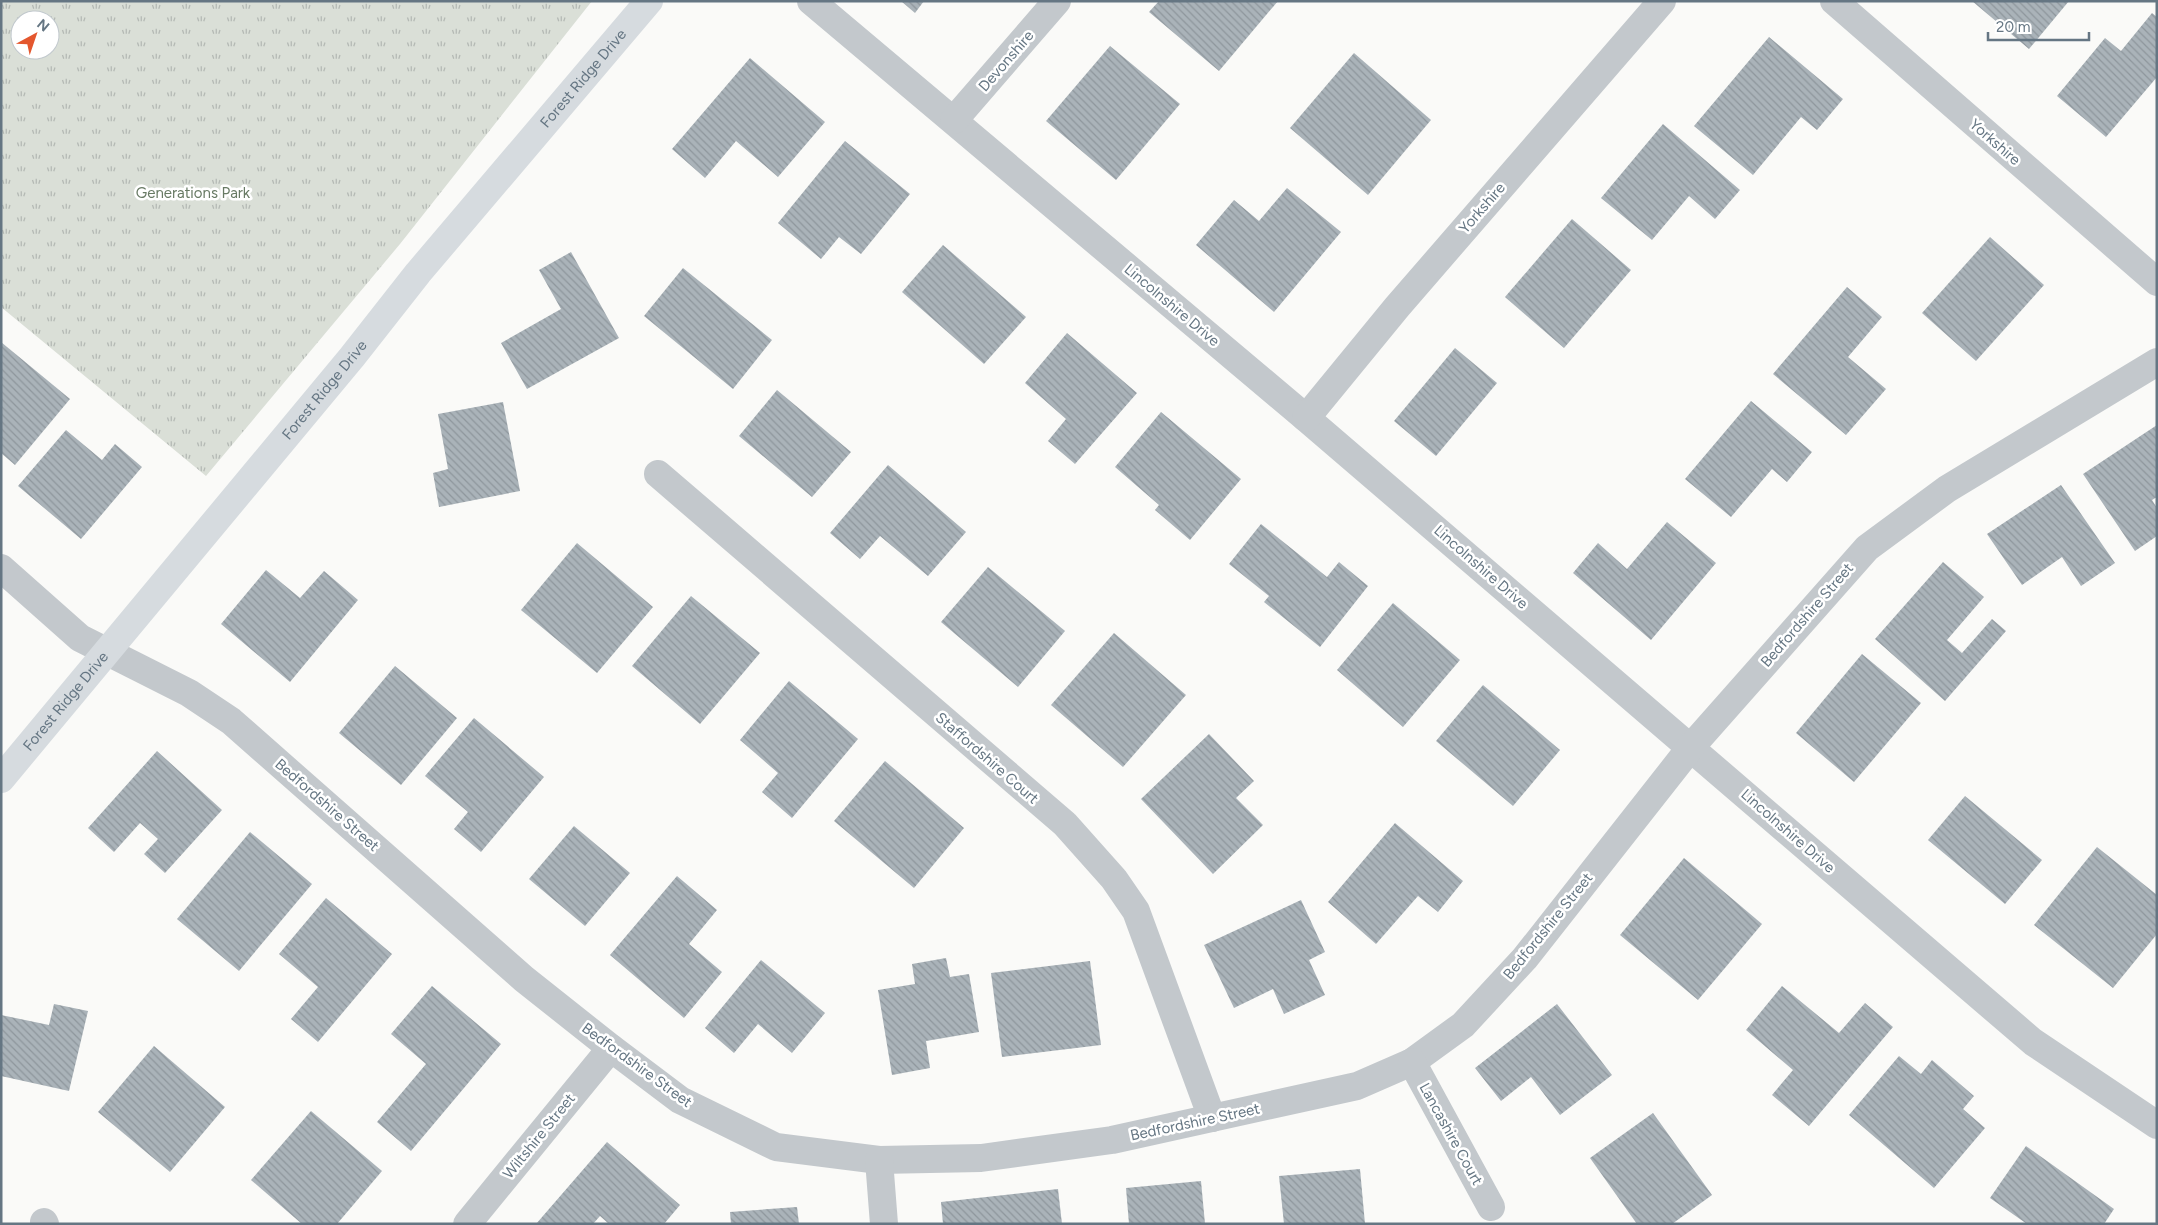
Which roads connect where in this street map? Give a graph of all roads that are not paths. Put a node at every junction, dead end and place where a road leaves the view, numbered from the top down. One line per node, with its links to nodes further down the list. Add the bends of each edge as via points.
1 (649, 1): 12 (main road, Forest Ridge Drive, via 418,273 352,358)
2 (811, 1): 6 (street, Lincolnshire Drive)
3 (1057, 1): 6 (street, Devonshire)
4 (1662, 1): 9 (street, Yorkshire, via 1397,306)
5 (1834, 1): 7 (street, Yorkshire)
6 (954, 120): 9 (street, Lincolnshire Drive)
7 (2157, 282)
8 (2157, 362): 13 (street, Bedfordshire Street, via 1947,488 1867,548)
9 (1306, 418): 13 (street, Lincolnshire Drive)
10 (658, 474): 17 (street, Staffordshire Court, via 1065,824 1114,879 1136,911)
11 (1, 568): 12 (street, Bedfordshire Street, via 80,638)
12 (107, 652): 14 (main road, Forest Ridge Drive); 15 (street, Bedfordshire Street, via 189,694 231,721 524,978)
13 (1691, 747): 16 (street, Bedfordshire Street, via 1525,958 1463,1025); 18 (street, Lincolnshire Drive, via 2033,1042)
14 (1, 779)
15 (611, 1048): 19 (street, Bedfordshire Street, via 680,1100 776,1147); 21 (street, Wiltshire Street)
16 (1412, 1062): 17 (street, Bedfordshire Street, via 1357,1086); 20 (street, Lancashire Court)
17 (1212, 1118): 19 (street, Bedfordshire Street, via 1112,1140 981,1158)
18 (2157, 1125)
19 (879, 1160): 22 (street)
20 (1491, 1207)
21 (467, 1224)
22 (884, 1224)

